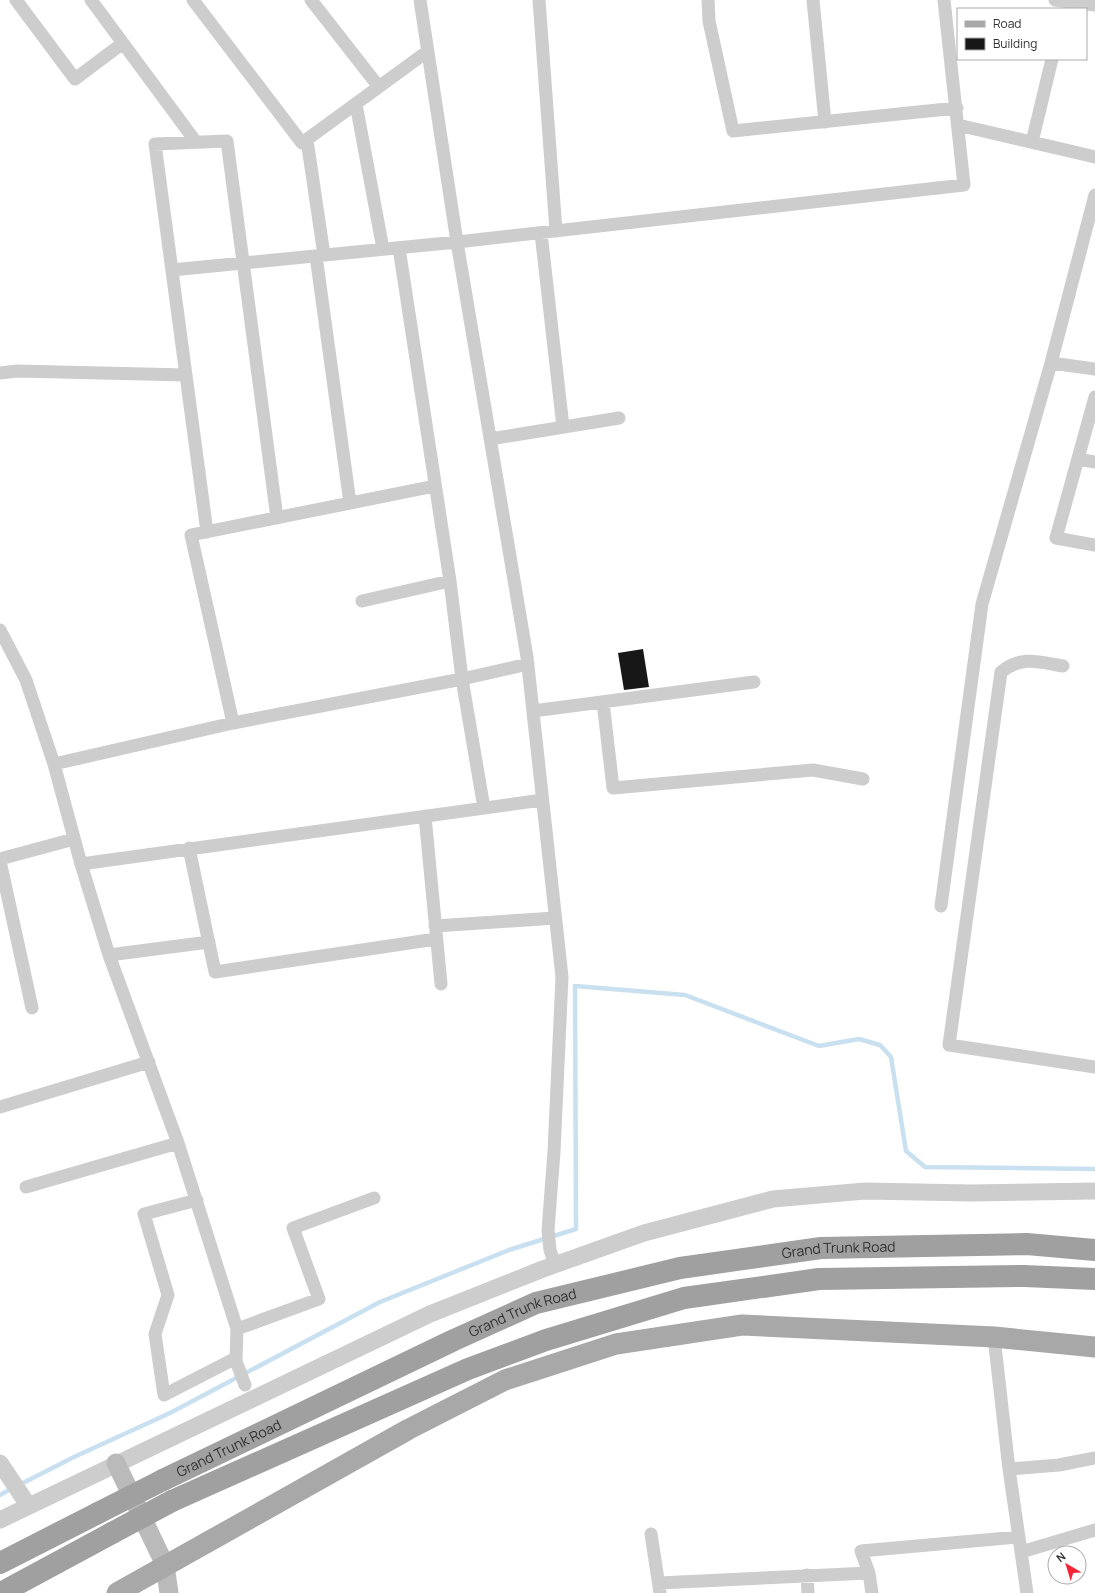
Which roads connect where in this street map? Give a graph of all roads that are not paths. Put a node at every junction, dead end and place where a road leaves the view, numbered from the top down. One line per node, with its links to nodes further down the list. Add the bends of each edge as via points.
1 (16, 0): 12 (street, via 75,79)
2 (91, 0): 12 (street)
3 (193, 0): 20 (street, via 302,143)
4 (312, 0): 15 (street)
5 (420, 0): 13 (street)
6 (539, 0): 25 (street)
7 (708, 0): 18 (street, via 709,21 733,131)
8 (814, 0): 18 (street)
9 (944, 0): 17 (street)
10 (1062, 3): 11 (street)
11 (1095, 5)
12 (123, 43): 21 (street)
13 (428, 52): 15 (street); 27 (street)
14 (1052, 60): 22 (street)
15 (379, 87): 16 (street)
16 (356, 104): 20 (street); 29 (street)
17 (957, 108): 18 (street); 19 (street)
18 (825, 122)
19 (958, 124): 22 (street); 25 (street, via 964,185)
20 (307, 140): 30 (street)
21 (196, 142): 31 (street, via 227,141); 32 (street, via 155,144)
22 (1032, 142): 23 (street)
23 (1095, 157)
24 (1095, 195): 33 (street)
25 (556, 231): 26 (street)
26 (541, 232): 27 (street); 39 (street)
27 (457, 242): 28 (street); 40 (street)
28 (399, 248): 29 (street); 43 (street)
29 (383, 249): 30 (street)
30 (320, 256): 31 (street); 44 (street)
31 (244, 263): 32 (street); 45 (street)
32 (172, 270): 36 (street)
33 (1051, 363): 34 (street); 67 (street, via 982,604)
34 (1095, 369)
35 (0, 373): 36 (street, via 17,371)
36 (186, 375): 46 (street)
37 (1095, 397): 41 (street)
38 (619, 418): 39 (street)
39 (564, 427): 40 (street)
40 (490, 439): 51 (street)
41 (1078, 459): 42 (street); 47 (street, via 1056,538)
42 (1095, 462)
43 (435, 486): 44 (street); 48 (street)
44 (350, 503): 45 (street)
45 (277, 518): 46 (street)
46 (207, 532): 57 (street, via 191,535)
47 (1095, 545)
48 (450, 581): 49 (street); 53 (street)
49 (362, 601)
50 (0, 630): 58 (street, via 26,680)
51 (528, 664): 53 (street); 56 (street)
52 (1063, 666): 75 (street, via 1026,660 1010,665 1001,672 949,1045)
53 (462, 679): 57 (street); 61 (street)
54 (754, 682): 55 (street)
55 (603, 702): 56 (street); 59 (street, via 613,788 813,770)
56 (533, 711): 60 (street)
57 (234, 723): 58 (street)
58 (54, 764): 63 (street)
59 (862, 779)
60 (542, 800): 61 (street); 68 (street)
61 (484, 808): 62 (street)
62 (425, 816): 64 (street); 69 (street)
63 (74, 839): 65 (street); 66 (street)
64 (189, 848): 66 (street); 70 (street)
65 (0, 860): 73 (street)
66 (81, 864): 71 (street)
67 (941, 906)
68 (555, 918): 69 (street); 83 (street, via 562,977 548,1230)
69 (436, 933): 70 (street, via 215,972); 72 (street)
70 (209, 942): 71 (street)
71 (109, 955): 74 (street)
72 (441, 984)
73 (32, 1008)
74 (148, 1062): 76 (street); 77 (street)
75 (1095, 1067)
76 (0, 1107)
77 (178, 1143): 78 (street); 81 (street)
78 (26, 1187)
79 (1095, 1191): 83 (street, via 865,1191 773,1200)
80 (374, 1198): 85 (street, via 293,1228 319,1299)
81 (196, 1200): 85 (street); 88 (street, via 144,1214 168,1295 155,1334 164,1395)
82 (1095, 1250): 100 (highway, Grand Trunk Road, bridge, via 1027,1244 821,1248 680,1268 536,1303 163,1480)
83 (552, 1257): 91 (street)
84 (1095, 1279): 105 (highway, Grand Trunk Road, bridge, via 1024,1276 819,1278 684,1298 546,1340 468,1369 172,1501)
85 (237, 1330): 88 (street)
86 (994, 1336): 87 (main road); 93 (street); 101 (main road, via 742,1325 616,1344 505,1380 409,1428)
87 (1095, 1347)
88 (236, 1360): 89 (street)
89 (245, 1385)
90 (1095, 1458): 93 (street)
91 (116, 1463): 94 (street); 101 (main road)
92 (4, 1469): 94 (street)
93 (1009, 1470): 98 (street)
94 (25, 1500): 95 (street)
95 (0, 1520)
96 (1095, 1530): 99 (street)
97 (651, 1534): 104 (street)
98 (1019, 1537): 99 (street); 102 (street, via 861,1551)
99 (1021, 1552): 110 (street)
100 (0, 1563)
101 (165, 1565): 106 (main road); 107 (main road)
102 (869, 1573): 103 (street); 109 (street)
103 (808, 1576): 104 (street); 108 (street)
104 (659, 1588)
105 (1, 1593)
106 (116, 1593)
107 (168, 1593)
108 (808, 1593)
109 (872, 1593)
110 (1027, 1593)

